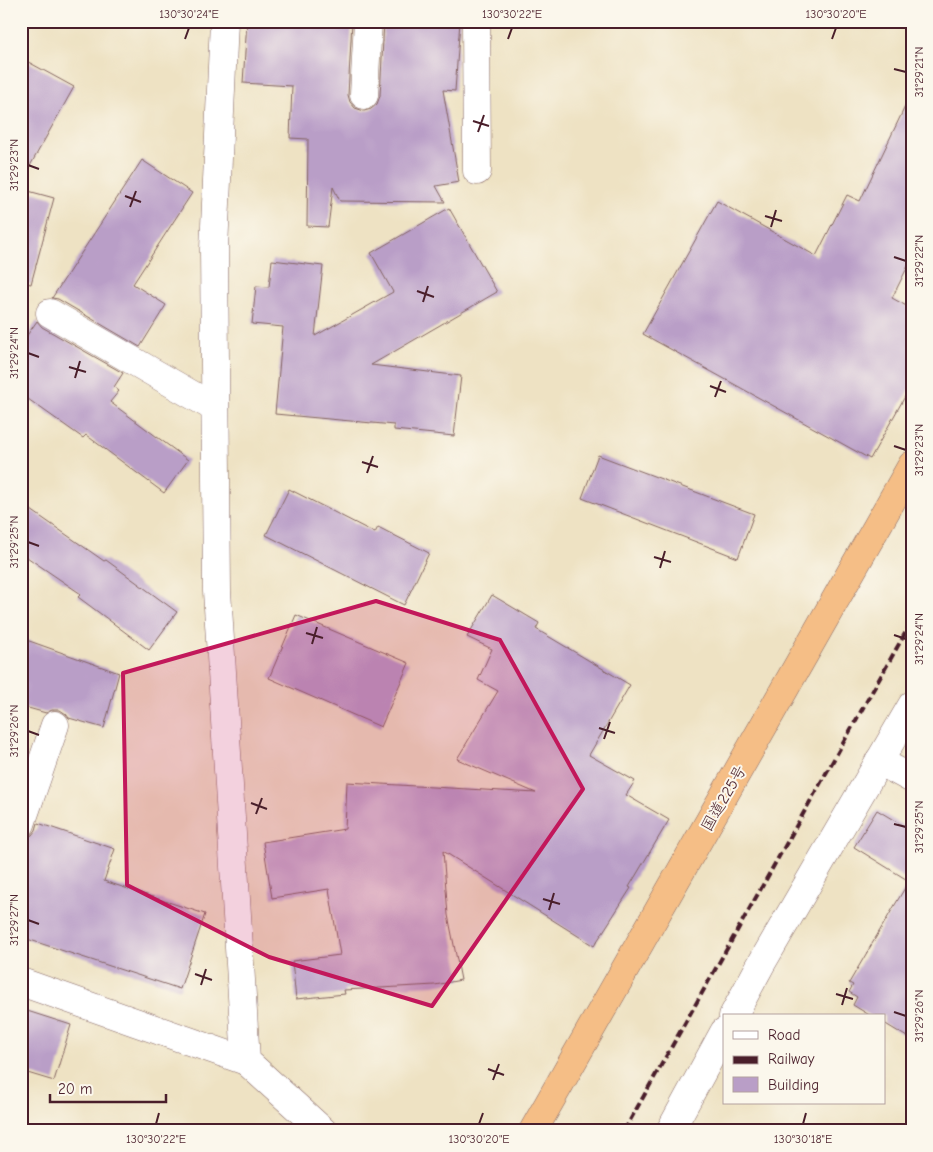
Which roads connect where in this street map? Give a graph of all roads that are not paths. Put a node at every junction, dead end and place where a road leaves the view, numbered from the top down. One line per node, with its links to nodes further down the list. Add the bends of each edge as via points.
1 (224, 21): 7 (street, via 214,249)
2 (368, 21): 4 (street)
3 (476, 21): 5 (street)
4 (364, 95)
5 (477, 171)
6 (50, 313): 7 (street)
7 (215, 408): 17 (street, via 217,591)
8 (912, 465): 19 (highway, 国道225号)
9 (912, 705): 11 (street)
10 (55, 724): 13 (street)
11 (879, 761): 12 (street); 15 (street)
12 (912, 779)
13 (21, 824)
14 (21, 982): 17 (street)
15 (734, 1014)
16 (723, 1034): 20 (street)
17 (246, 1060): 18 (street)
18 (323, 1131)
19 (533, 1131)
20 (670, 1131)

